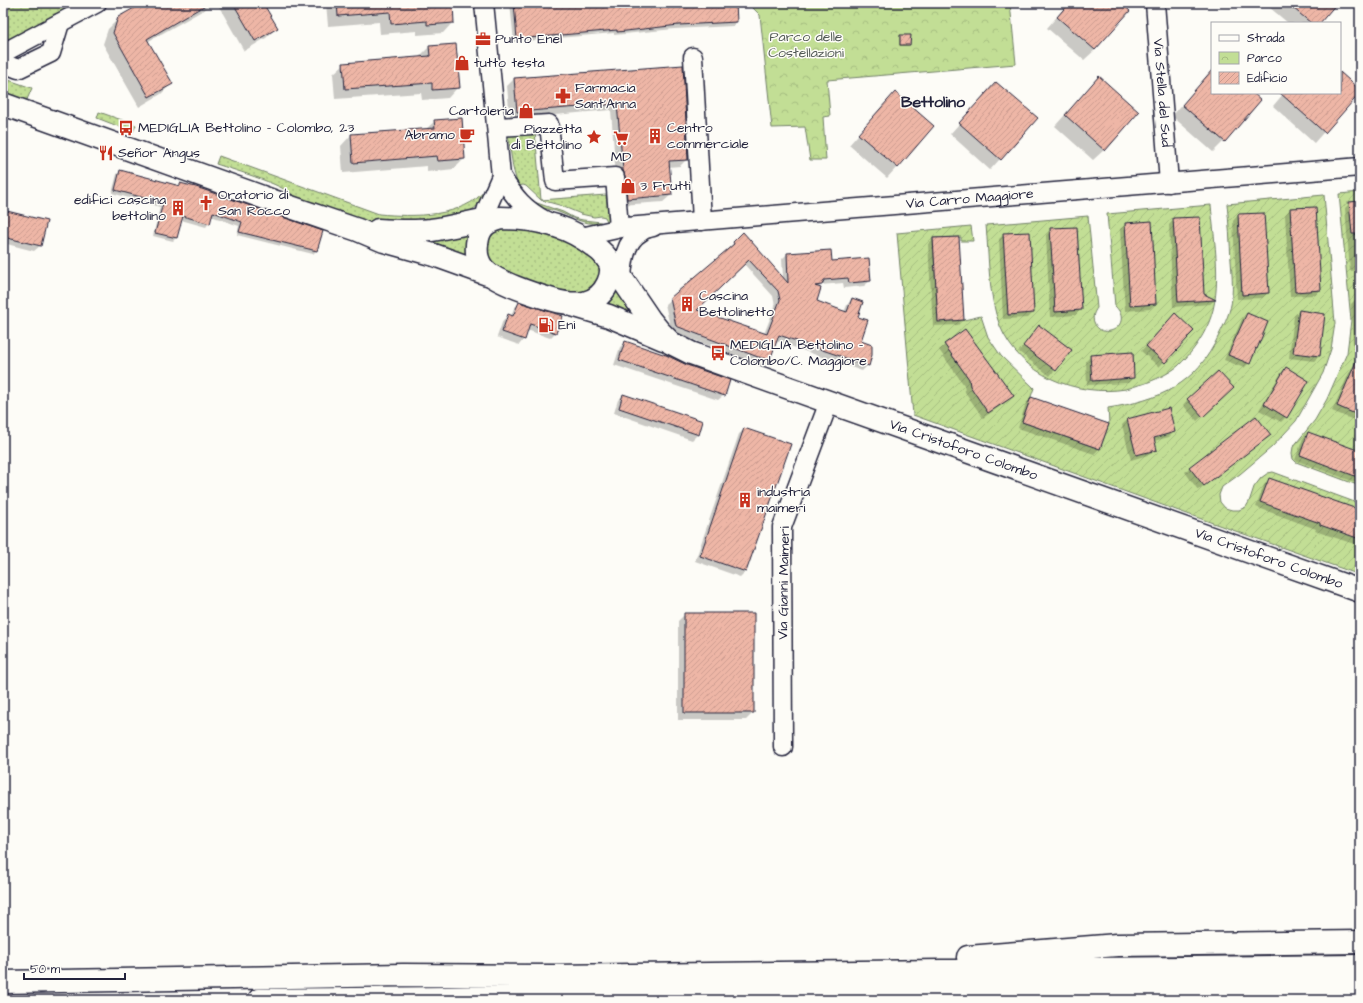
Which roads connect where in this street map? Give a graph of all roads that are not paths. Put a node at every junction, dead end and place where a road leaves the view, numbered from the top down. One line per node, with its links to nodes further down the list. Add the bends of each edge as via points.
1 (97, 3): 4 (street)
2 (484, 3): 10 (street)
3 (1155, 3): 13 (street, Via Stella del Sud)
4 (78, 8): 5 (street)
5 (60, 23): 6 (street); 8 (street, via 51,53 18,69)
6 (3, 53)
7 (693, 58): 14 (street)
8 (3, 63)
9 (3, 104): 19 (main road)
10 (497, 127): 12 (street); 18 (street, via 549,124 555,181 615,177)
11 (1360, 167): 13 (street, Via Carro Maggiore)
12 (501, 176): 15 (street); 16 (street, via 513,195 526,208)
13 (1169, 183): 14 (street, Via Carro Maggiore)
14 (702, 221): 17 (street, Via Carro Maggiore)
15 (488, 223): 16 (main road, Via Cristoforo Colombo, via 524,219); 19 (main road, via 415,231); 22 (main road, via 477,246 478,260 481,267)
16 (550, 223): 20 (main road, Via Cristoforo Colombo)
17 (656, 225): 18 (street, Via Carro Maggiore); 21 (street, via 637,234)
18 (619, 228): 20 (street, Via Carro Maggiore)
19 (358, 230): 22 (main road, via 384,241)
20 (581, 237): 21 (main road, Via Cristoforo Colombo)
21 (616, 267): 23 (main road, via 606,287 593,300); 25 (main road, Via Cristoforo Colombo, via 650,320)
22 (493, 276): 23 (main road, via 533,293); 24 (street, via 513,288 520,298 569,314)
23 (571, 304): 24 (main road)
24 (599, 312): 25 (main road)
25 (671, 343): 26 (main road, Via Cristoforo Colombo)
26 (829, 402): 27 (main road, Via Cristoforo Colombo); 28 (street, Via Gianni Maimeri, via 782,527)
27 (1360, 590)
28 (783, 747)
29 (1360, 942): 31 (main road, via 1118,945 870,963 697,963)
30 (1360, 966): 31 (main road)
31 (554, 976): 32 (main road, via 403,975)
32 (3, 982)
33 (1360, 986): 34 (main road)
34 (577, 997): 35 (main road); 36 (main road)
35 (258, 1000)
36 (642, 1000)

